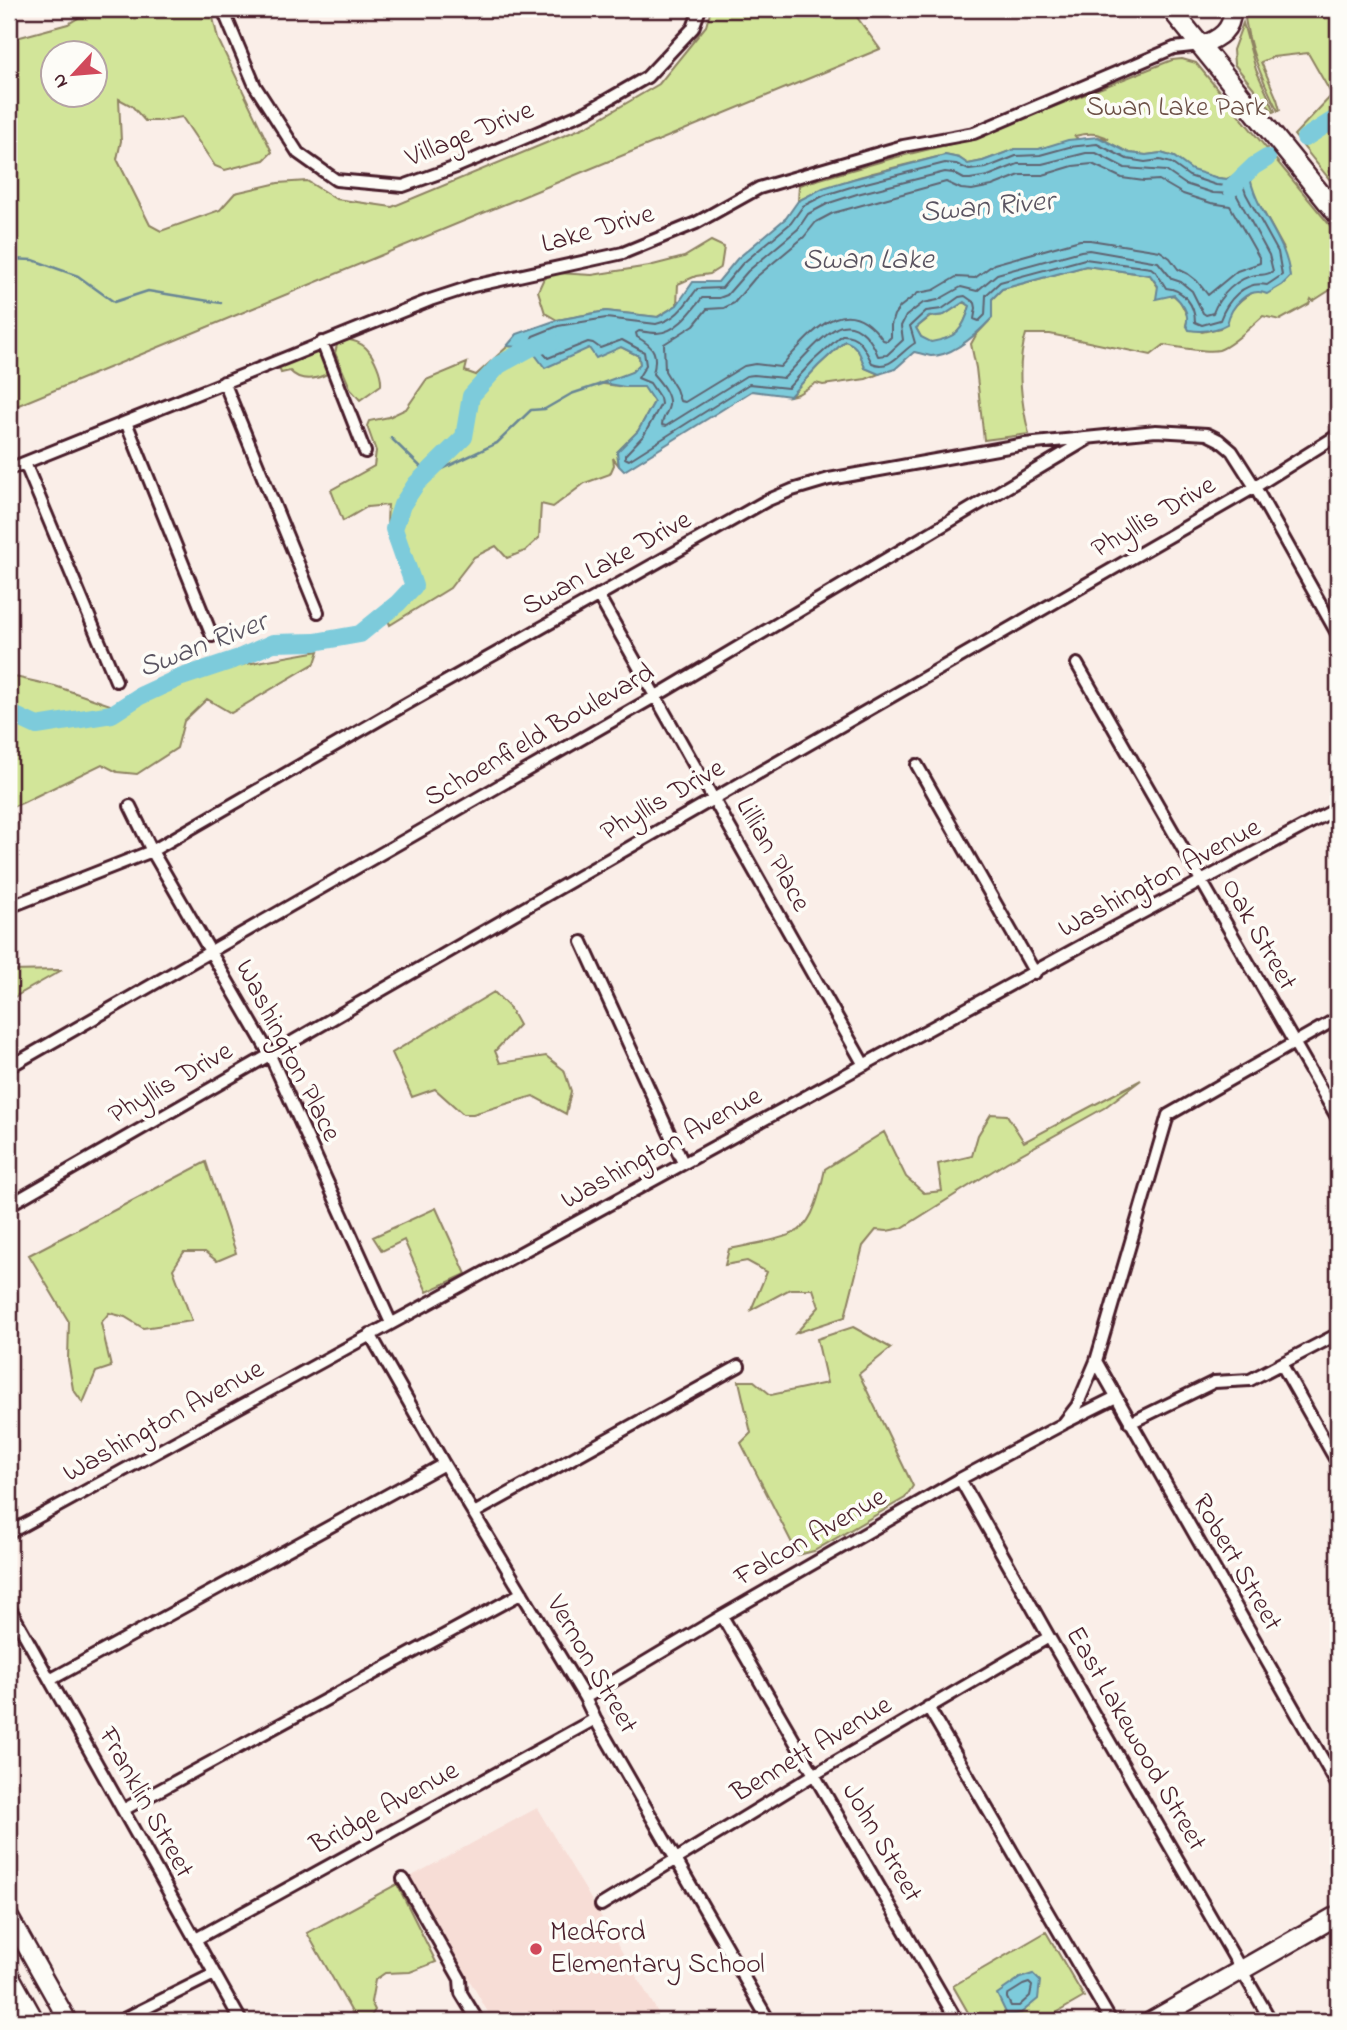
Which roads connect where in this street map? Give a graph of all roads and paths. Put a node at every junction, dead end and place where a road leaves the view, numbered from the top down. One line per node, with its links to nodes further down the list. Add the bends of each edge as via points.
1 (227, 9): 2 (street, Village Drive, via 226,17 255,86 298,153 336,180 402,186 588,111 647,77 693,28)
2 (700, 9)
3 (1171, 9): 5 (main road)
4 (1232, 9): 5 (main road, via 1227,30)
5 (1201, 45): 6 (main road); 7 (street, Lake Drive, via 1174,48 974,133 903,146 759,188 696,223 623,253 473,286)
6 (1338, 215)
7 (322, 342): 8 (street, Lake Drive); 12 (street)
8 (224, 382): 9 (street, Lake Drive); 17 (street)
9 (126, 422): 13 (street, Lake Drive); 19 (street)
10 (1338, 435): 15 (street, Phyllis Drive)
11 (1091, 437): 15 (street, Swan Lake Drive, via 1156,431 1207,434 1232,451); 16 (street, Swan Lake Drive, via 1025,444 829,479 792,490); 22 (street, Schoenfield Boulevard)
12 (365, 452)
13 (25, 463): 14 (street, Lake Drive); 21 (street)
14 (9, 469)
15 (1255, 487): 18 (street, Swan Lake Drive); 24 (street, Phyllis Drive)
16 (598, 595): 22 (street, Lillian Place); 27 (street, Swan Lake Drive)
17 (318, 612)
18 (1338, 635)
19 (212, 636)
20 (1077, 664): 28 (street, Oak Street)
21 (116, 681)
22 (656, 696): 24 (street, Lillian Place); 31 (street, Schoenfield Boulevard)
23 (917, 765): 32 (street)
24 (715, 798): 35 (street, Phyllis Drive); 36 (street, Lillian Place)
25 (130, 806): 27 (street, Washington Place)
26 (1338, 808): 28 (street, Washington Avenue)
27 (152, 851): 29 (street, Swan Lake Drive); 31 (street, Washington Place)
28 (1201, 883): 32 (street, Washington Avenue); 34 (street, Oak Street)
29 (9, 907)
30 (582, 942): 39 (street)
31 (210, 951): 35 (street, Washington Place); 37 (street, Schoenfield Boulevard)
32 (1035, 972): 36 (street, Washington Avenue)
33 (1338, 1018): 34 (street)
34 (1294, 1043): 38 (street, Oak Street); 44 (street, Falcon Avenue, via 1168,1115)
35 (269, 1053): 40 (street, Phyllis Drive); 41 (street, Washington Place)
36 (864, 1065): 39 (street, Washington Avenue)
37 (9, 1067)
38 (1338, 1119)
39 (683, 1163): 41 (street, Washington Avenue)
40 (9, 1205)
41 (391, 1323): 42 (street, Washington Avenue)
42 (370, 1334): 50 (street, Vernon Street); 54 (street, Washington Avenue)
43 (1338, 1334): 45 (street)
44 (1096, 1362): 47 (street, Robert Street); 49 (street, Falcon Avenue, via 1077,1406)
45 (1282, 1365): 48 (street, via 1250,1380 1214,1381); 51 (street)
46 (739, 1366): 53 (street)
47 (1116, 1397): 48 (street, Robert Street); 49 (street, Falcon Avenue)
48 (1130, 1423): 64 (street, Robert Street)
49 (1063, 1424): 52 (street, Falcon Avenue)
50 (444, 1464): 53 (street, Vernon Street); 59 (street)
51 (1338, 1464)
52 (960, 1479): 57 (street, Falcon Avenue); 58 (street, East Lakewood Street)
53 (474, 1513): 55 (street, Vernon Street)
54 (9, 1533)
55 (522, 1593): 60 (street, Vernon Street); 65 (street)
56 (9, 1607): 59 (street, Franklin Street)
57 (722, 1616): 60 (street, Falcon Avenue); 63 (street, John Street)
58 (1049, 1637): 61 (street, Bennett Avenue); 72 (street, East Lakewood Street)
59 (50, 1680): 65 (street, Franklin Street)
60 (585, 1698): 62 (street, Vernon Street)
61 (928, 1707): 63 (street, Bennett Avenue); 82 (street)
62 (596, 1718): 66 (street, Vernon Street); 71 (street, Bridge Avenue)
63 (815, 1774): 66 (street, Bennett Avenue); 81 (street, John Street)
64 (1338, 1786)
65 (122, 1810): 71 (street, Franklin Street)
66 (676, 1858): 68 (street, Bennett Avenue); 80 (street, Vernon Street)
67 (404, 1880): 79 (street, via 460,1979 461,1993)
68 (601, 1905)
69 (1338, 1914): 72 (main road)
70 (9, 1916): 76 (main road)
71 (196, 1939): 73 (street, Franklin Street)
72 (1242, 1970): 83 (main road); 84 (street, East Lakewood Street)
73 (214, 1974): 77 (street); 78 (street, Franklin Street)
74 (9, 1976): 75 (highway)
75 (34, 2021)
76 (68, 2021)
77 (120, 2021)
78 (241, 2021)
79 (478, 2021)
80 (769, 2021)
81 (957, 2021)
82 (1111, 2021)
83 (1152, 2021)
84 (1271, 2021)

